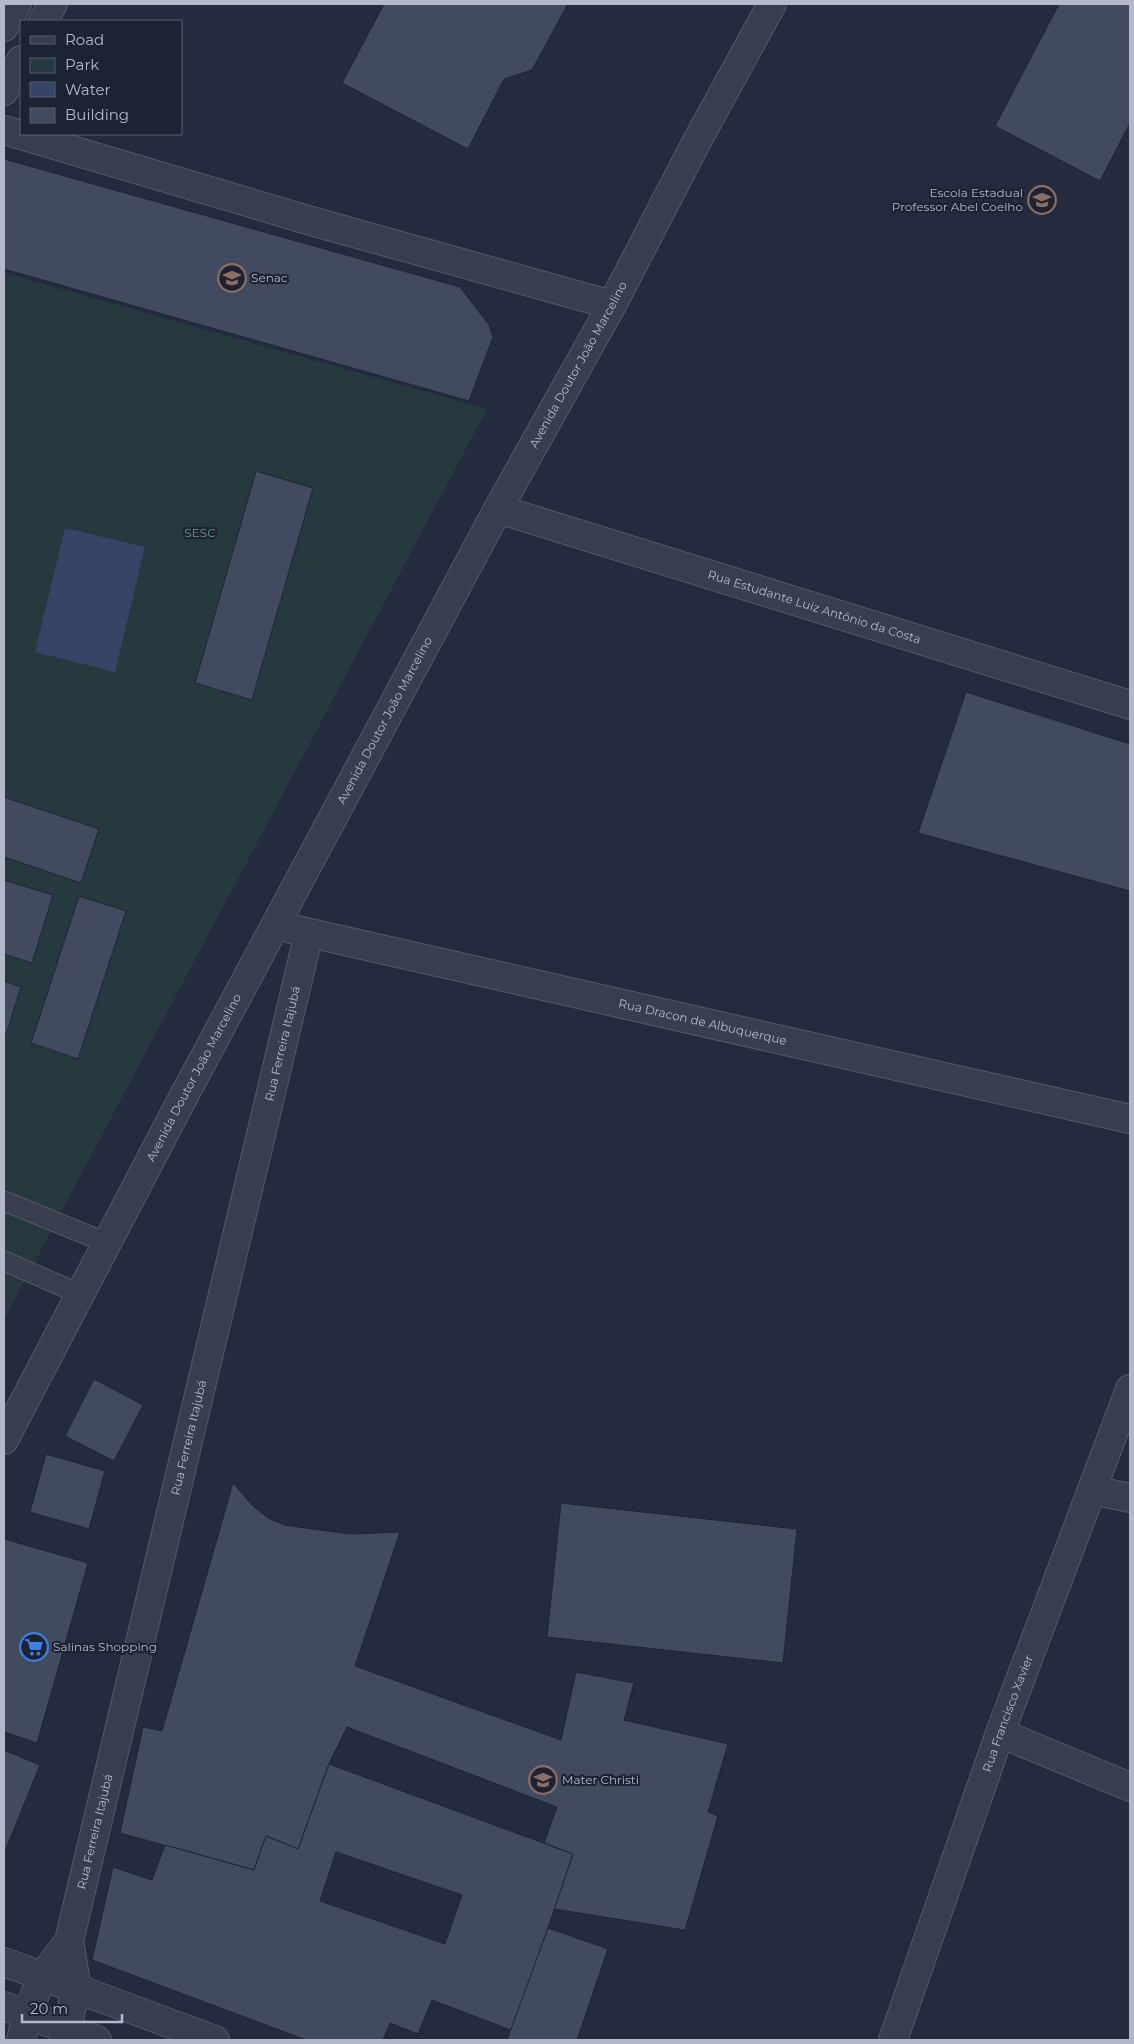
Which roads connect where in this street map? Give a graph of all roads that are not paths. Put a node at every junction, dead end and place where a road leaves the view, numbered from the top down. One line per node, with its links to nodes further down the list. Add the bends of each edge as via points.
1 (17, 4): 5 (street)
2 (53, 4): 4 (street)
3 (772, 4): 11 (street, Avenida Doutor João Marcelino)
4 (44, 20)
5 (4, 27)
6 (20, 62): 7 (street)
7 (4, 91)
8 (4, 130): 9 (street)
9 (20, 135)
10 (21, 135): 11 (street)
11 (612, 305): 12 (street, Avenida Doutor João Marcelino)
12 (498, 508): 13 (street, Rua Estudante Luiz Antônio da Costa); 14 (street, Avenida Doutor João Marcelino)
13 (1130, 705)
14 (276, 926): 15 (street, Rua Dracon de Albuquerque); 18 (street, Avenida Doutor João Marcelino)
15 (309, 933): 16 (street, Rua Dracon de Albuquerque); 27 (street, Rua Ferreira Itajubá)
16 (1130, 1119)
17 (4, 1201): 18 (lane)
18 (107, 1243): 20 (street, Avenida Doutor João Marcelino)
19 (4, 1260): 20 (lane)
20 (80, 1294): 22 (street, Avenida Doutor João Marcelino)
21 (1130, 1389): 23 (street, Rua Francisco Xavier)
22 (4, 1440)
23 (1092, 1490): 24 (street); 25 (street, Rua Francisco Xavier)
24 (1130, 1498)
25 (1000, 1733): 26 (street); 35 (street, Rua Francisco Xavier)
26 (1130, 1787)
27 (69, 1942): 29 (street, Rua Ferreira Itajubá); 30 (street, Rua Ferreira Itajubá)
28 (4, 1962): 29 (street)
29 (42, 1977): 30 (street); 31 (street, Rua Ferreira Itajubá)
30 (77, 1988): 32 (street, Rua Ferreira Itajubá); 34 (street)
31 (17, 2020): 32 (street)
32 (64, 2034): 33 (street)
33 (98, 2040)
34 (215, 2040)
35 (893, 2040)

